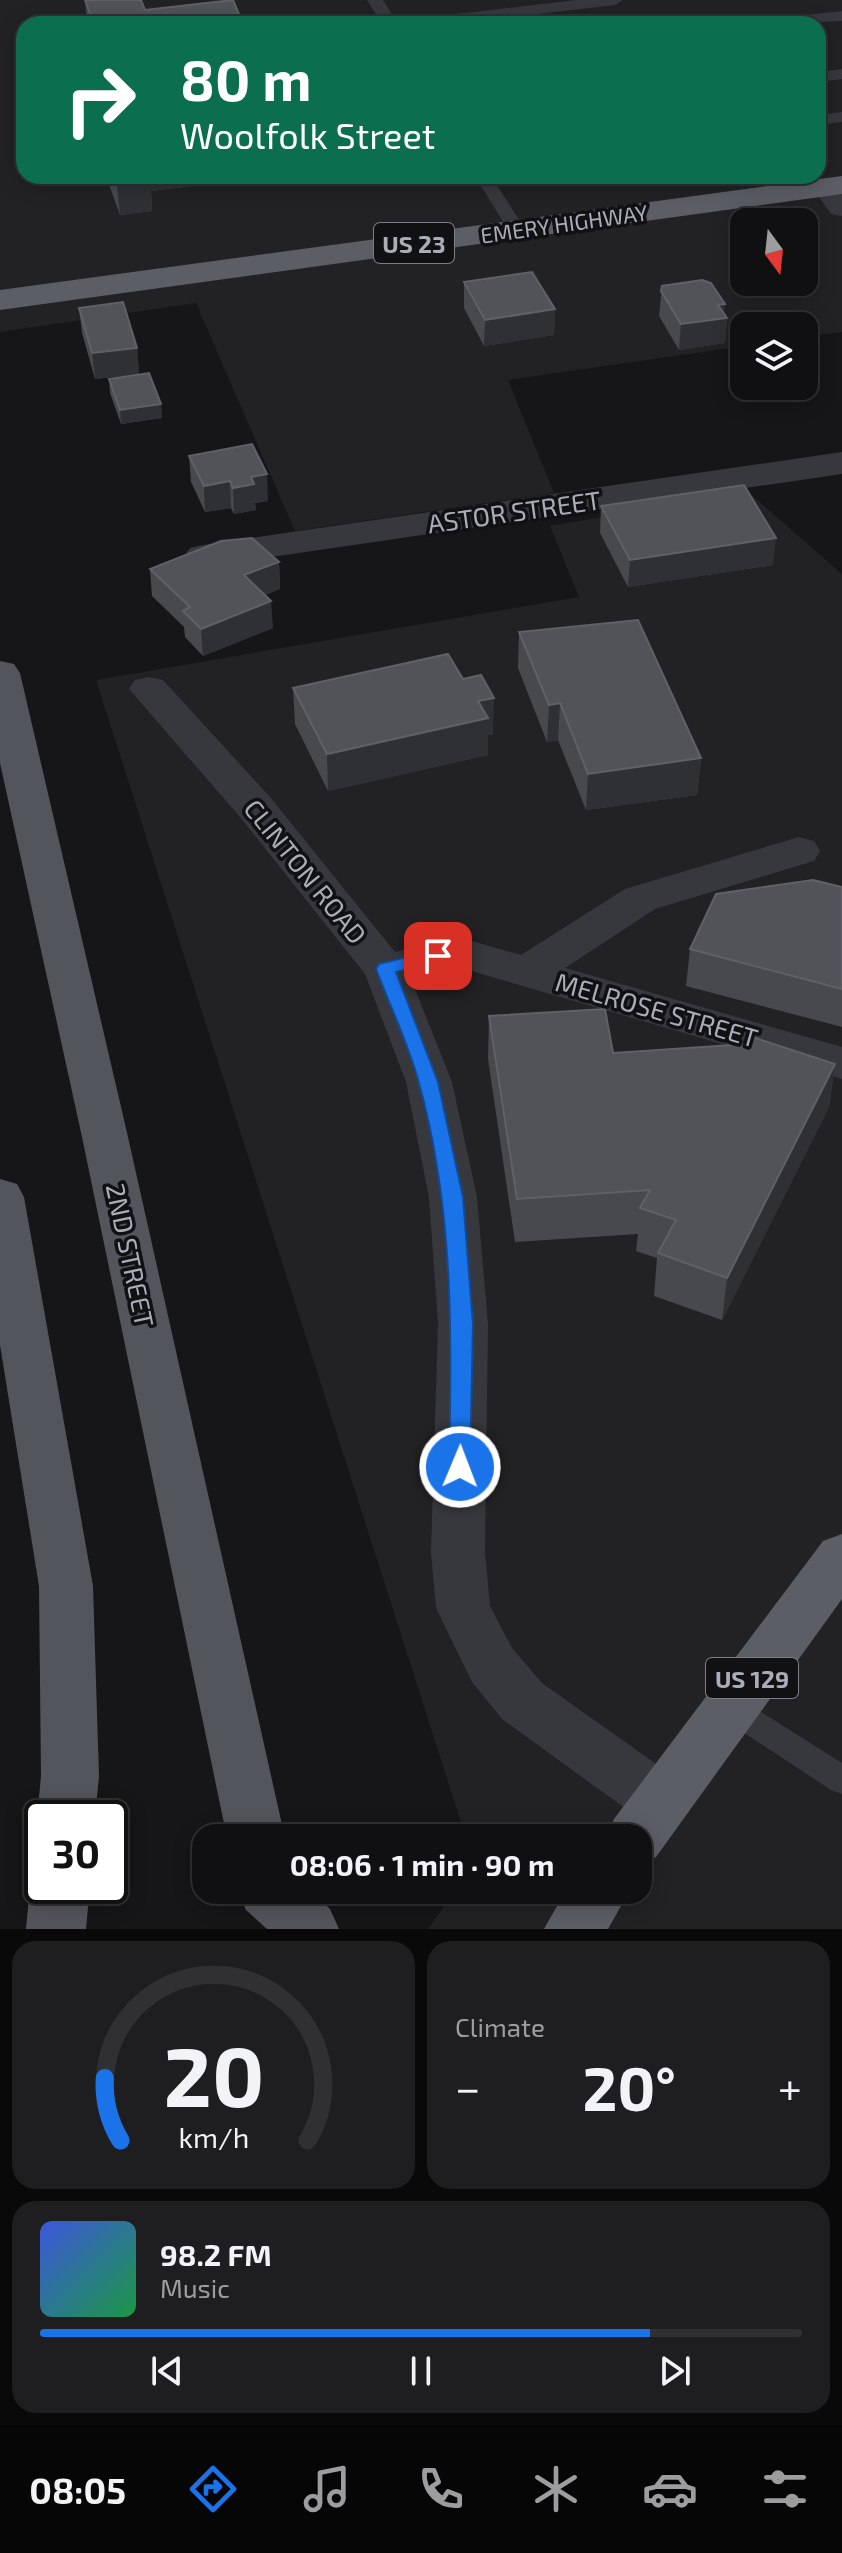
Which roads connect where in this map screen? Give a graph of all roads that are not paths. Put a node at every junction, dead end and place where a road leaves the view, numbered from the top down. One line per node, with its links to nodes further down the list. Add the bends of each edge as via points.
1 (615, 0): 2 (lane)
2 (480, 16)
3 (488, 184): 5 (lane)
4 (837, 193): 5 (highway, EMERY HIGHWAY / US 23)
5 (516, 229): 6 (highway, EMERY HIGHWAY / US 23)
6 (0, 300)
7 (842, 463): 8 (street, ASTOR STREET)
8 (187, 559)
9 (0, 673): 21 (main road, 2ND STREET)
10 (149, 689): 12 (street, CLINTON ROAD, via 255,807)
11 (799, 851): 13 (street, MELROSE STREET, via 640,899)
12 (385, 969): 13 (street, via 461,953); 20 (street, CLINTON ROAD, via 429,1082 453,1197 463,1324 458,1552 463,1608 492,1665 522,1701)
13 (528, 971): 14 (street, MELROSE STREET)
14 (842, 1063)
15 (0, 1197): 19 (main road, via 66,1586)
16 (838, 1570): 17 (highway, US 129)
17 (731, 1707): 18 (lane); 20 (highway, US 129)
18 (842, 1780)
19 (68, 1800)
20 (648, 1819)
21 (253, 1824)
22 (58, 1904): 26 (main road)
23 (267, 1904): 27 (main road)
24 (282, 1904): 28 (main road)
25 (591, 1904): 29 (highway)
26 (56, 1929)
27 (266, 1929)
28 (309, 1929)
29 (574, 1929)

